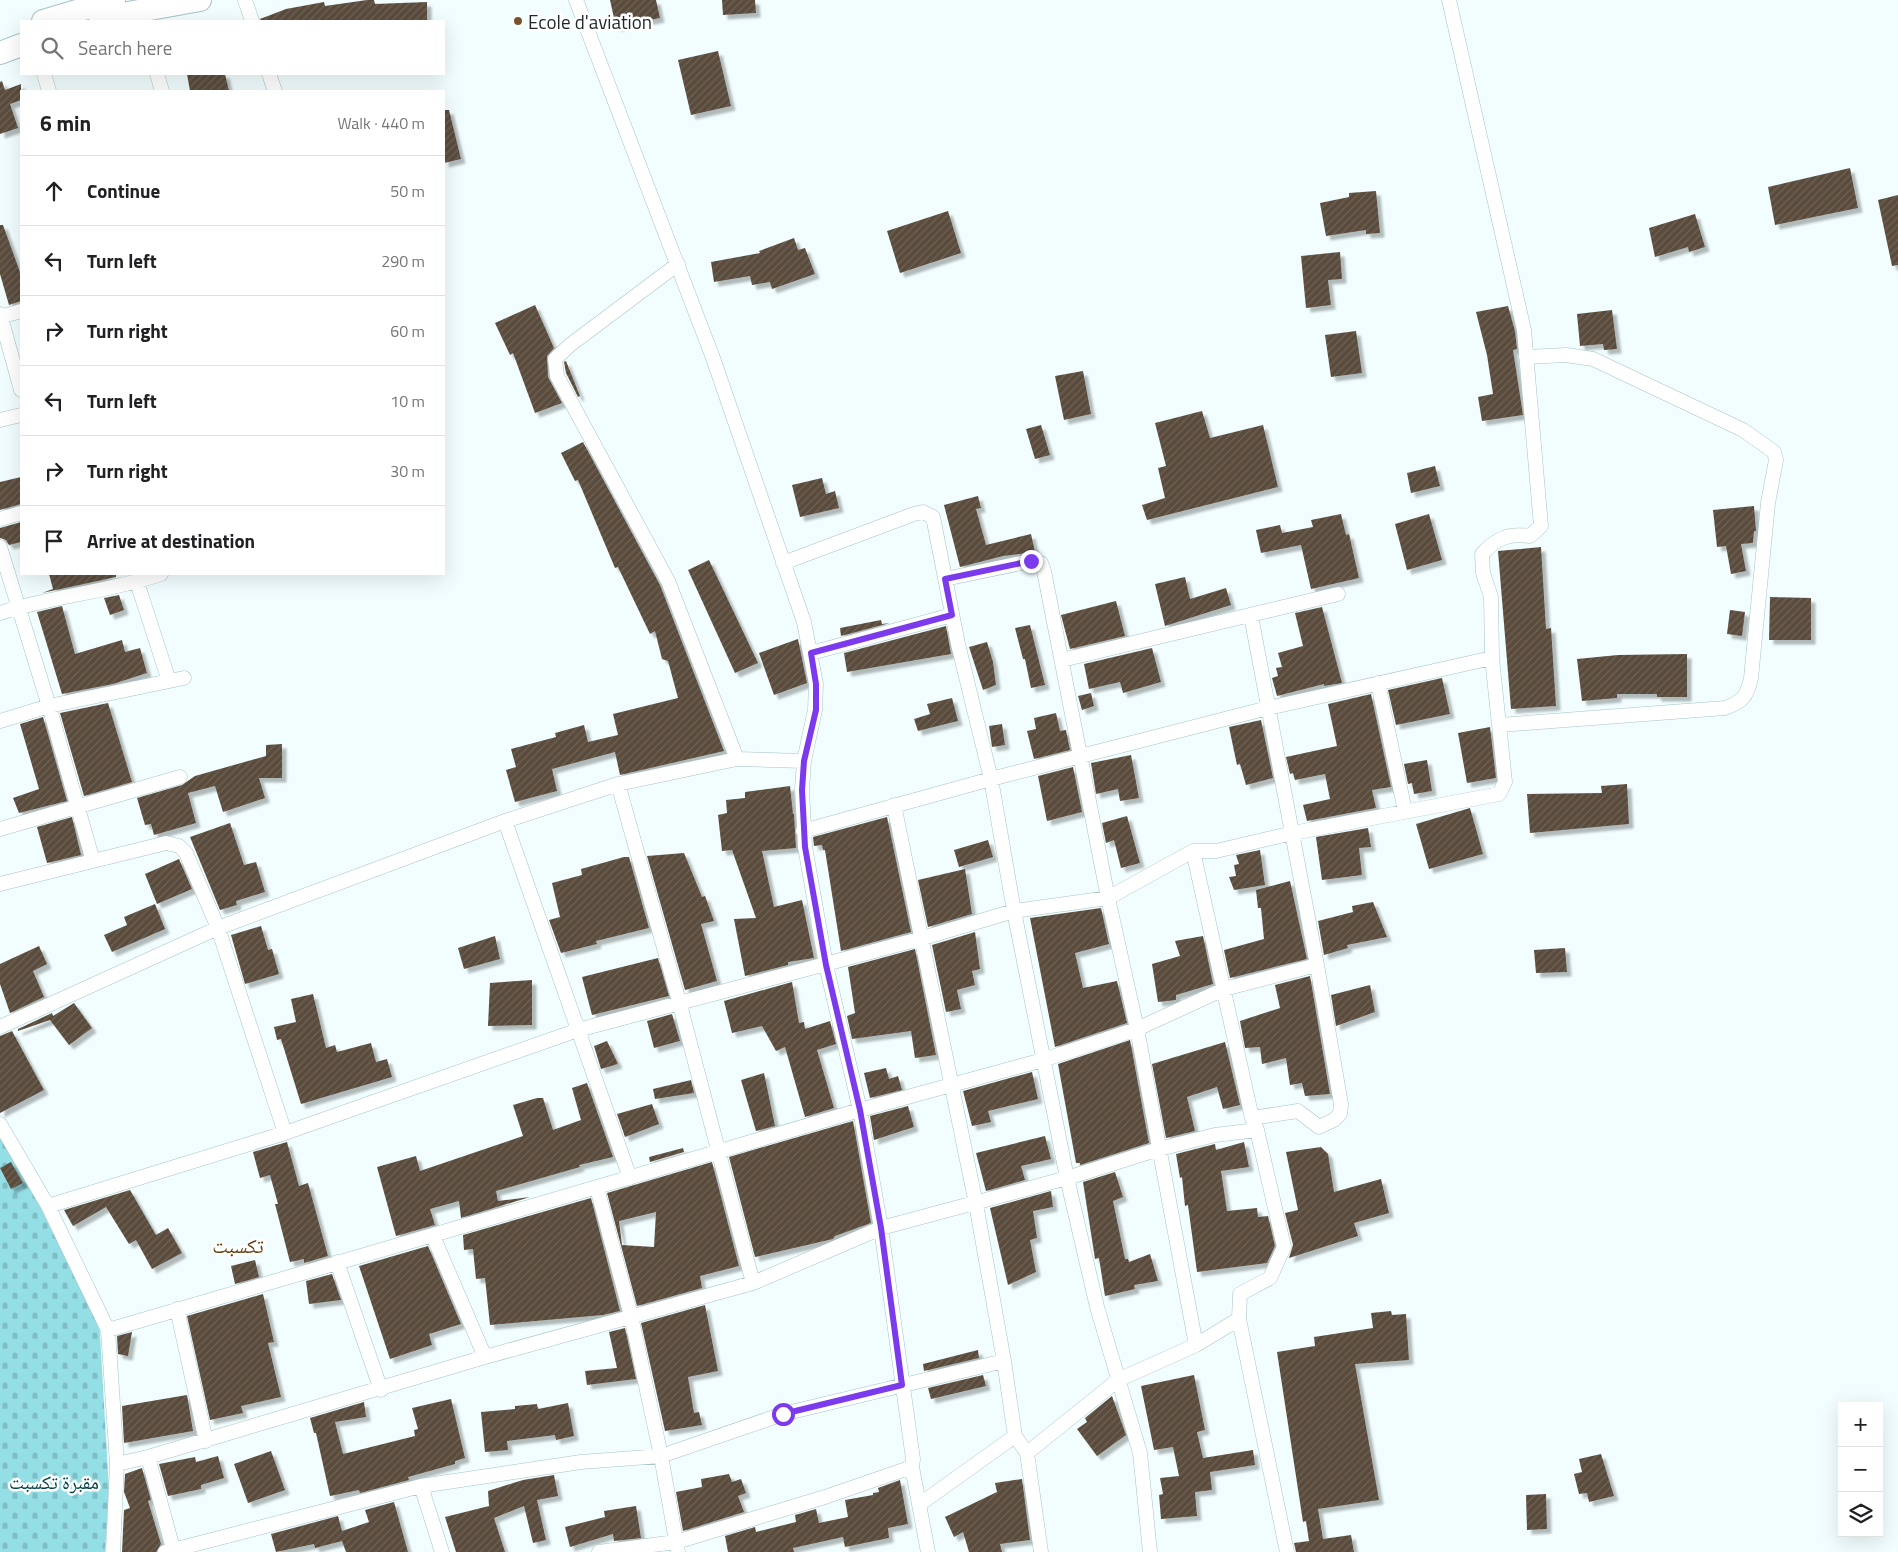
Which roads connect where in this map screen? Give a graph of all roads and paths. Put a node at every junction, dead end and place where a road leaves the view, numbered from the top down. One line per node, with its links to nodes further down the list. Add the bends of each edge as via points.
1 (114, 0): 7 (main road)
2 (200, 0): 6 (main road)
3 (245, 0): 9 (street)
4 (576, 0): 20 (street)
5 (1449, 0): 23 (street, via 1524,330)
6 (141, 16): 8 (main road)
7 (46, 20)
8 (108, 20)
9 (252, 20)
10 (20, 29): 11 (main road)
11 (0, 36)
12 (20, 44): 13 (main road)
13 (0, 53)
14 (44, 75): 17 (street)
15 (157, 75): 18 (street)
16 (269, 75): 19 (street)
17 (49, 90)
18 (162, 90)
19 (274, 90)
20 (678, 264): 30 (street); 50 (street, via 570,345 555,359 557,376 668,581)
21 (20, 312): 22 (street)
22 (0, 316): 24 (street)
23 (1526, 357): 40 (street, via 1540,526 1530,536 1516,534 1494,541 1482,554 1491,597); 48 (street, via 1566,355 1593,359 1743,430 1772,448 1776,460 1768,503 1751,678 1743,700 1724,708)
24 (20, 386)
25 (20, 415): 26 (street)
26 (0, 420)
27 (20, 513): 28 (street)
28 (0, 519)
29 (0, 547): 35 (street)
30 (783, 563): 32 (street, via 923,512 933,517); 39 (street, via 804,622)
31 (158, 575): 33 (street)
32 (945, 579): 37 (street); 41 (street, via 1031,561 1040,563)
33 (137, 582): 35 (street); 43 (street)
34 (1338, 594): 38 (street)
35 (19, 607): 36 (street); 45 (street)
36 (0, 613)
37 (952, 615): 39 (street); 53 (street)
38 (1252, 616): 41 (street); 46 (street)
39 (811, 653): 51 (street, via 816,710)
40 (1492, 658): 44 (street); 48 (street)
41 (1062, 660): 49 (street)
42 (184, 678): 43 (street)
43 (169, 681): 45 (street)
44 (1378, 683): 46 (street); 57 (street)
45 (49, 706): 47 (street); 56 (street)
46 (1268, 708): 49 (street); 61 (street)
47 (0, 721)
48 (1499, 725): 57 (street, via 1505,782 1499,794)
49 (1081, 756): 53 (street); 65 (street)
50 (737, 759): 51 (street); 54 (street)
51 (804, 761): 60 (street)
52 (180, 777): 56 (street)
53 (991, 779): 55 (street); 66 (street)
54 (618, 784): 58 (street); 72 (street)
55 (894, 806): 60 (street); 68 (street)
56 (79, 807): 59 (street); 63 (street)
57 (1405, 811): 61 (street)
58 (505, 821): 67 (street); 75 (street)
59 (0, 829)
60 (803, 830): 69 (street)
61 (1293, 833): 62 (street, via 1216,851); 70 (street)
62 (1193, 851): 65 (street); 71 (street)
63 (93, 861): 64 (street); 67 (street, via 166,843 179,846 186,853)
64 (0, 884)
65 (1108, 898): 66 (street); 74 (street)
66 (1014, 911): 68 (street); 76 (street)
67 (218, 928): 73 (street); 81 (street)
68 (923, 938): 69 (street); 77 (street)
69 (826, 965): 72 (street); 78 (street)
70 (1317, 965): 71 (street); 80 (street, via 1339,1087 1340,1114 1319,1127 1298,1110)
71 (1224, 989): 74 (street); 80 (street)
72 (680, 1005): 75 (street); 83 (street)
73 (0, 1027)
74 (1137, 1029): 76 (street); 82 (street)
75 (578, 1030): 81 (street); 84 (street)
76 (1043, 1060): 77 (street); 85 (street)
77 (951, 1085): 78 (street); 87 (street)
78 (860, 1110): 83 (street); 89 (street)
79 (0, 1124): 88 (street)
80 (1255, 1124): 82 (street); 95 (street, via 1284,1247 1270,1278 1240,1294)
81 (285, 1133): 88 (street)
82 (1160, 1149): 85 (street); 97 (street)
83 (717, 1152): 84 (street); 92 (street)
84 (630, 1178): 86 (street)
85 (1067, 1178): 87 (street); 100 (street)
86 (597, 1188): 90 (street); 94 (street)
87 (976, 1204): 89 (street); 99 (street)
88 (48, 1206): 96 (street)
89 (881, 1228): 92 (street); 101 (street)
90 (433, 1236): 91 (street); 98 (street)
91 (337, 1262): 93 (street); 102 (street)
92 (753, 1283): 94 (street)
93 (177, 1309): 96 (street); 104 (street)
94 (632, 1316): 98 (street); 106 (street)
95 (1239, 1319): 97 (street); 120 (street)
96 (108, 1330): 108 (street)
97 (1196, 1345): 100 (street)
98 (485, 1357): 102 (street)
99 (1004, 1360): 101 (street); 103 (street)
100 (1118, 1380): 105 (street); 119 (street, via 1140,1453)
101 (902, 1385): 106 (street, via 783,1414); 109 (street)
102 (381, 1390): 104 (street)
103 (1015, 1436): 105 (street); 111 (street)
104 (206, 1441): 107 (street)
105 (1027, 1452): 118 (street)
106 (661, 1456): 110 (street, via 581,1462); 112 (street)
107 (148, 1457): 108 (street); 113 (street)
108 (117, 1464): 114 (street)
109 (912, 1467): 111 (street); 112 (street)
110 (421, 1486): 113 (street); 115 (street)
111 (920, 1504): 117 (street)
112 (677, 1547): 116 (street)
113 (171, 1551)
114 (113, 1552)
115 (442, 1552)
116 (599, 1552)
117 (928, 1552)
118 (1041, 1552)
119 (1150, 1552)
120 (1287, 1552)

